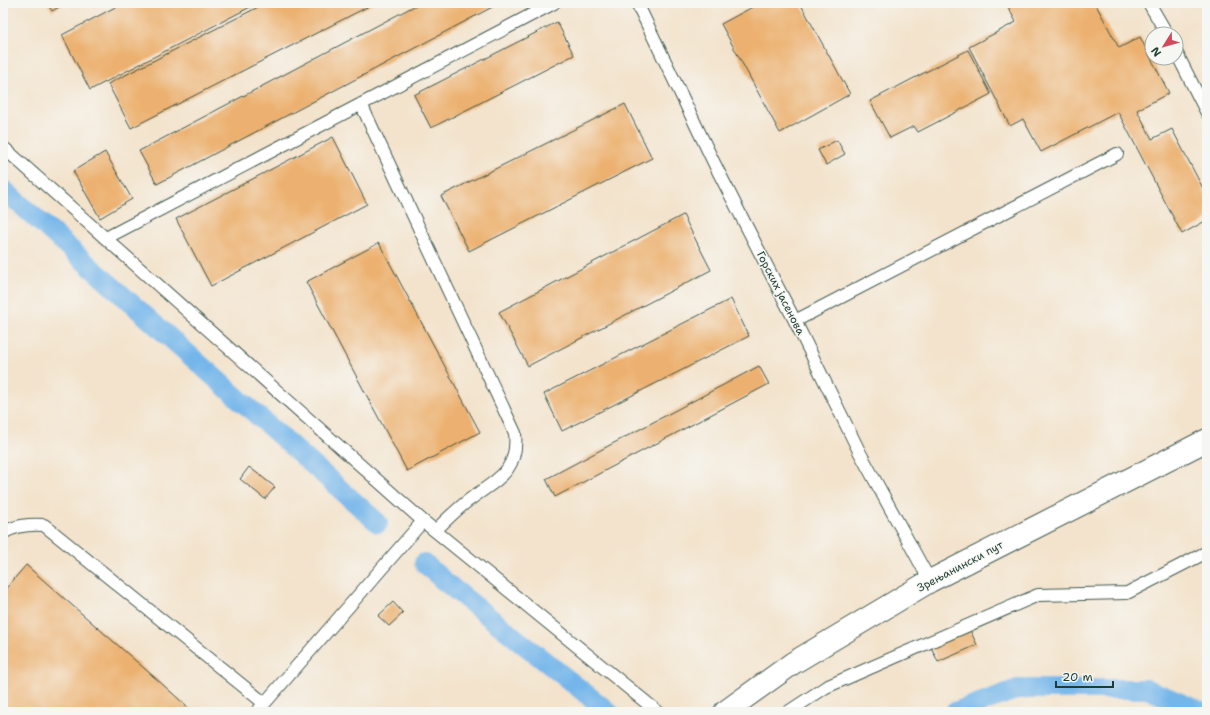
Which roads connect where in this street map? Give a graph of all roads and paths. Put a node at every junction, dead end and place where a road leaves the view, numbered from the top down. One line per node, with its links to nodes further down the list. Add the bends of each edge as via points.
1 (554, 3): 6 (lane)
2 (637, 3): 11 (lane, Горских јасенова, via 715,165)
3 (1149, 3): 4 (lane)
4 (1162, 26)
5 (1183, 66): 7 (lane)
6 (361, 104): 10 (lane); 14 (lane, via 515,433 513,459 504,474 469,500)
7 (1207, 113)
8 (3, 147): 10 (lane)
9 (1116, 154): 11 (lane)
10 (106, 238): 13 (lane)
11 (796, 321): 17 (lane, Горских јасенова, via 860,453)
12 (1207, 440): 17 (main road, Зрењанински пут)
13 (424, 521): 14 (lane); 18 (lane)
14 (435, 531): 19 (lane)
15 (3, 533): 18 (lane, via 18,526 44,525)
16 (1207, 552): 21 (lane, via 1127,593 1038,595 826,687)
17 (930, 581): 20 (main road, Зрењанински пут, via 800,659)
18 (260, 708)
19 (658, 712)
20 (724, 712)
21 (788, 712)

